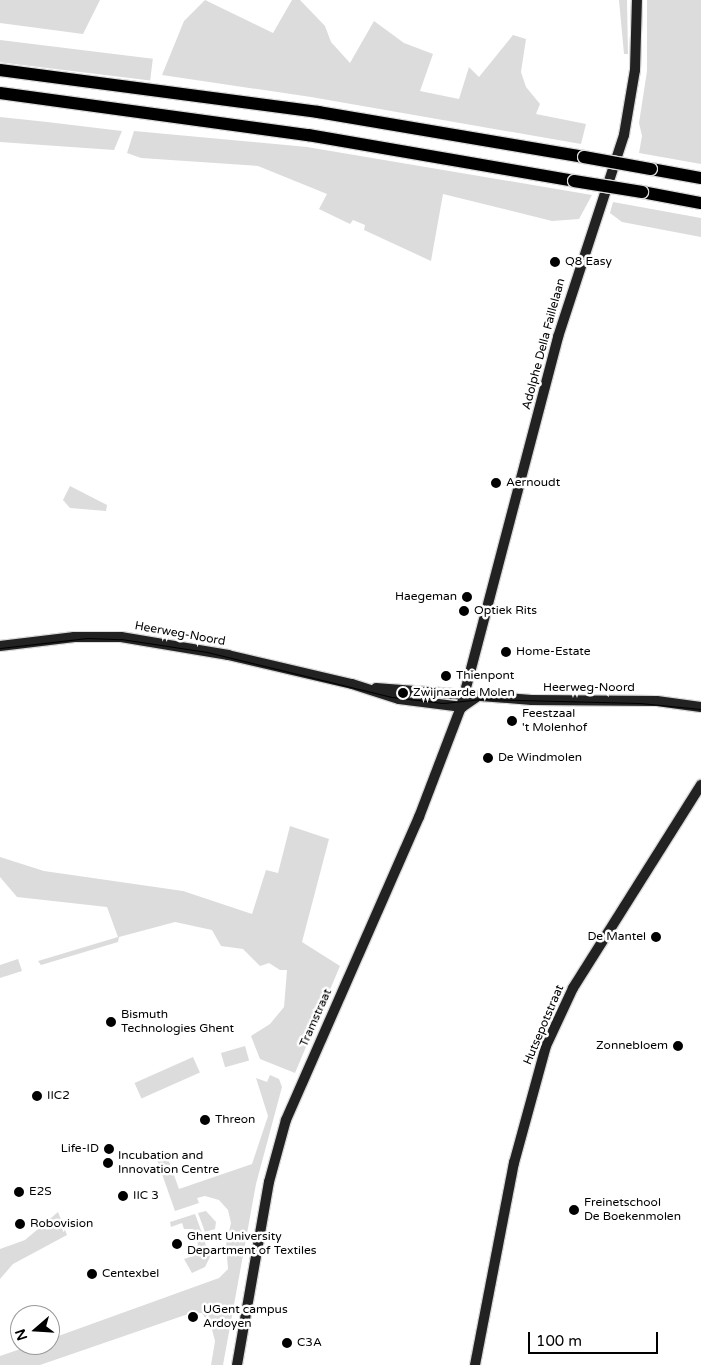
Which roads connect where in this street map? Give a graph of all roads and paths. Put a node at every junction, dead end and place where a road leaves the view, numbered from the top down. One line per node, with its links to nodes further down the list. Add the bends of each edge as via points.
1 (637, 0): 8 (street, Adolphe Della Faillelaan, via 636,61 624,135 558,337)
2 (0, 70): 4 (highway, bridge, via 318,112)
3 (0, 93): 5 (highway, bridge, via 160,113)
4 (701, 178)
5 (701, 203)
6 (0, 646): 7 (street, Heerweg-Noord, via 87,636 121,637 207,650)
7 (352, 684): 8 (street, Heerweg-Noord); 10 (street, Heerweg-Noord, via 399,699)
8 (464, 695): 9 (street, Heerweg-Noord); 10 (street, Tramstraat)
9 (477, 697): 10 (street); 11 (street, Heerweg-Noord, via 648,701)
10 (461, 707): 13 (street, Tramstraat, via 419,817 286,1120 269,1182)
11 (701, 707)
12 (701, 785): 14 (street, Hutsepotstraat, via 573,988 546,1046 514,1163)
13 (238, 1365)
14 (475, 1365)

